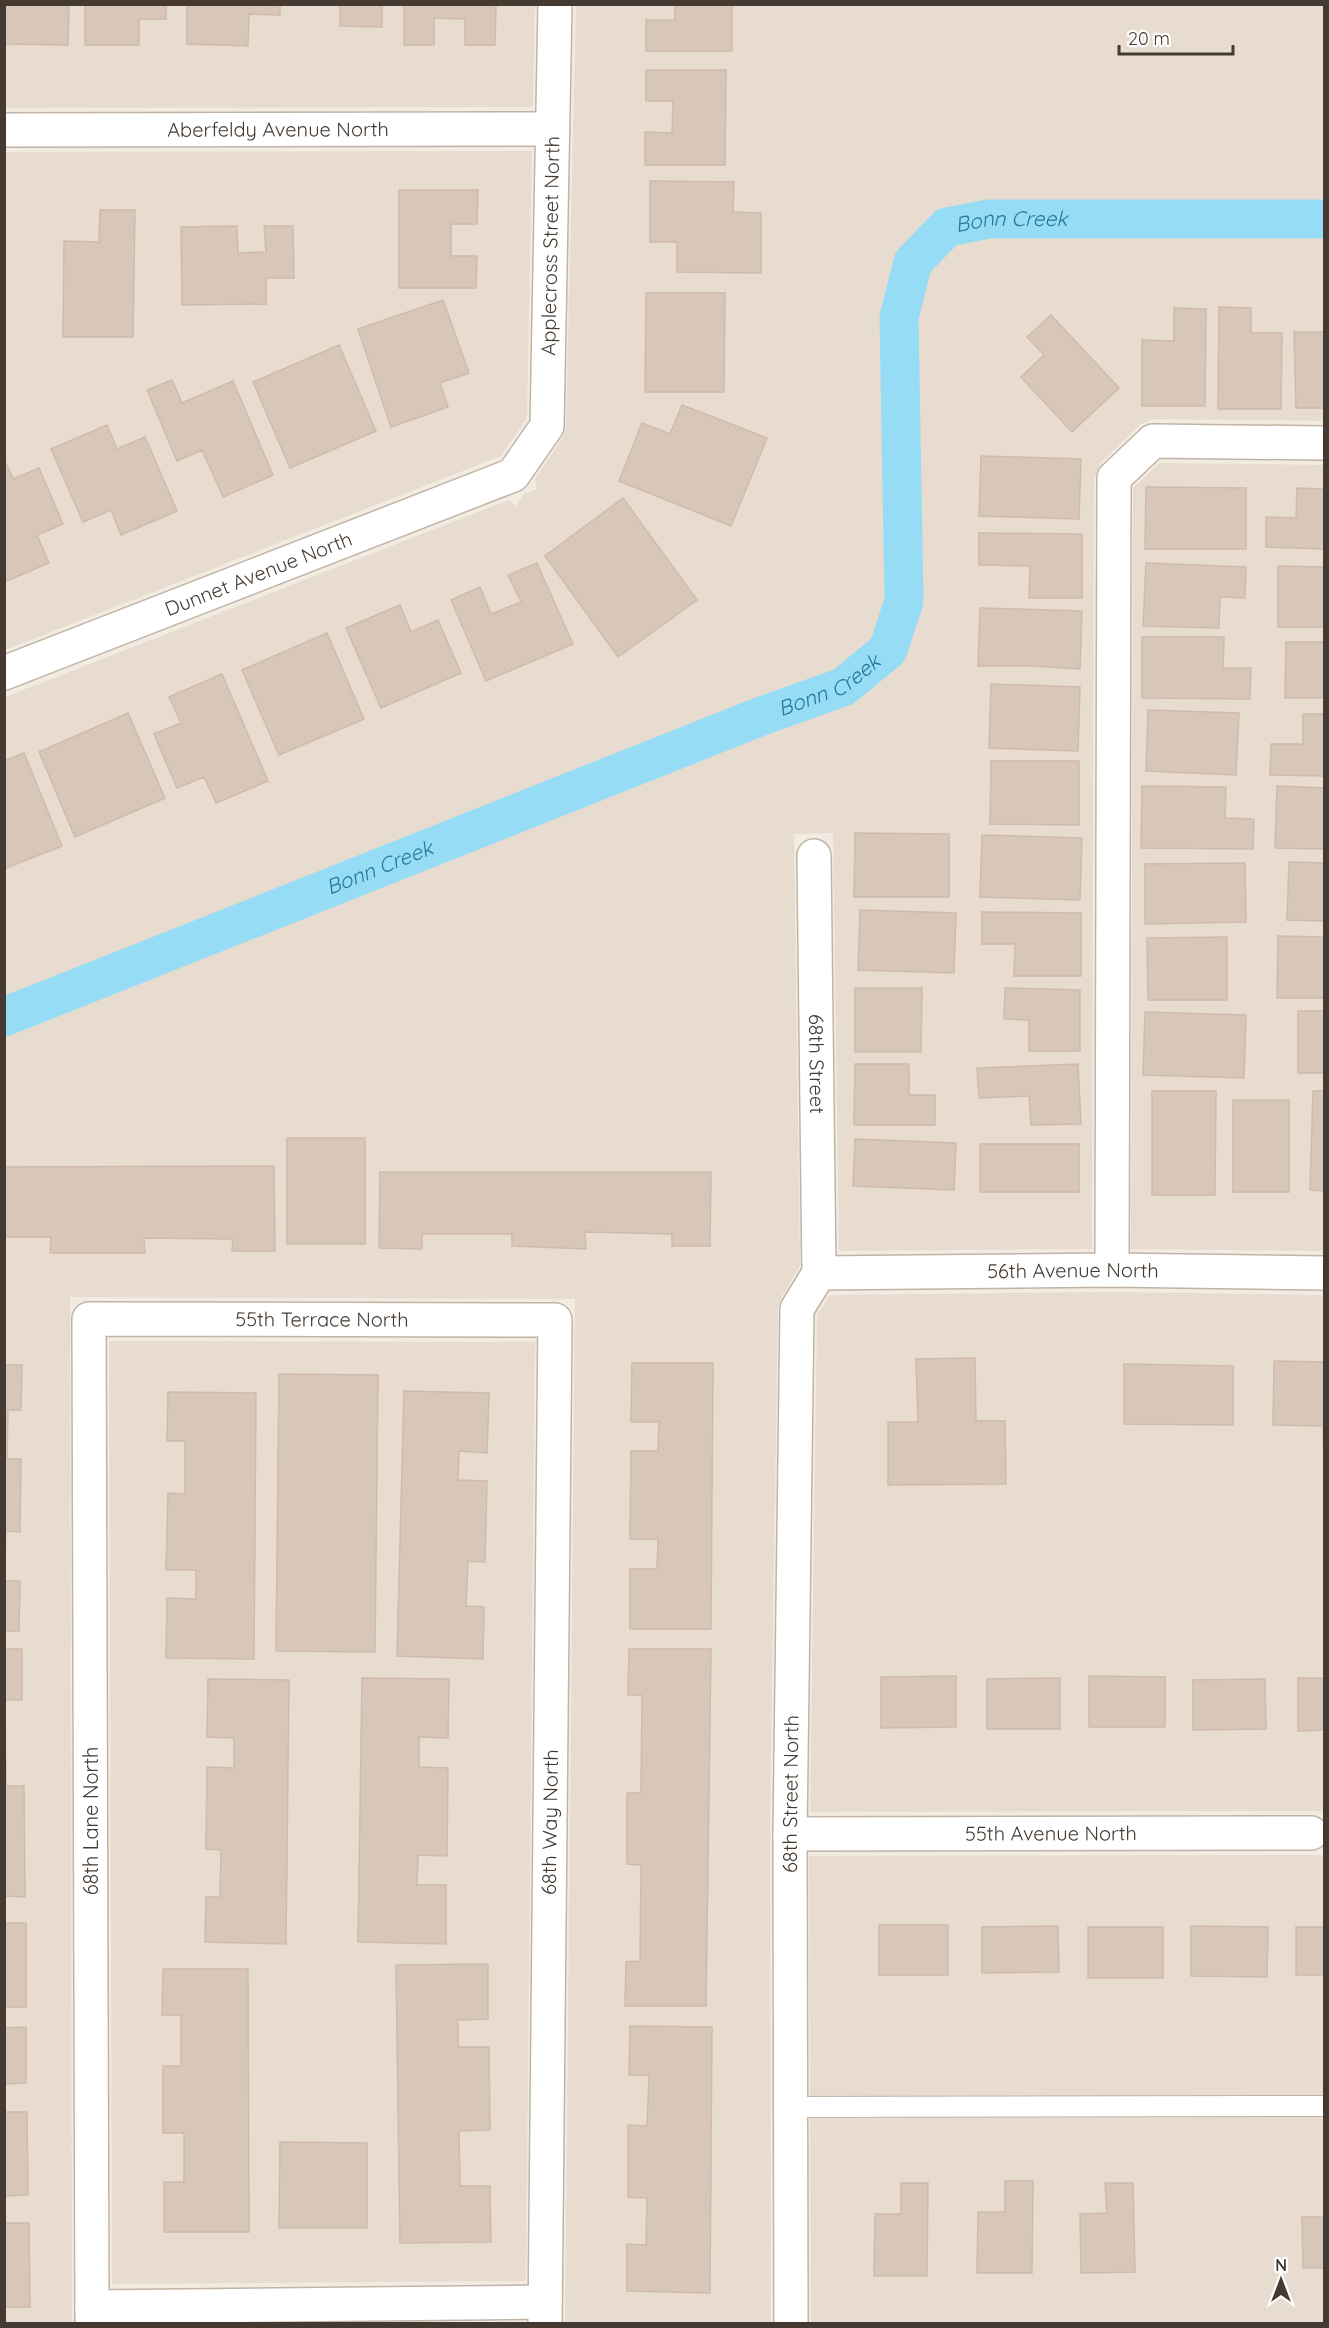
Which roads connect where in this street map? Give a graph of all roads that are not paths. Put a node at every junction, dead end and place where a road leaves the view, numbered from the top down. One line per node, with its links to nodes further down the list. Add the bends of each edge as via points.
1 (555, 4): 2 (street, Applecross Street North)
2 (552, 129): 3 (street, Aberfeldy Avenue North); 5 (street, Applecross Street North, via 547,426)
3 (4, 130)
4 (1324, 443): 8 (street, via 1153,441 1114,478)
5 (513, 475): 6 (street, Dunnet Avenue North)
6 (4, 673)
7 (814, 856): 9 (street, 68th Street)
8 (1112, 1270): 9 (street, 56th Avenue North); 10 (street, 56th Avenue North)
9 (819, 1273): 14 (street, 68th Street North, via 797,1308)
10 (1324, 1273)
11 (89, 1319): 12 (street, 55th Terrace North); 18 (street, 68th Lane North)
12 (555, 1320): 17 (street, 68th Way North)
13 (1311, 1833): 14 (street, 55th Avenue North)
14 (789, 1834): 16 (street, 68th Street North)
15 (1324, 2106): 16 (lane)
16 (791, 2107): 19 (street, 68th Street North)
17 (545, 2313): 18 (street)
18 (92, 2315)
19 (791, 2324)

